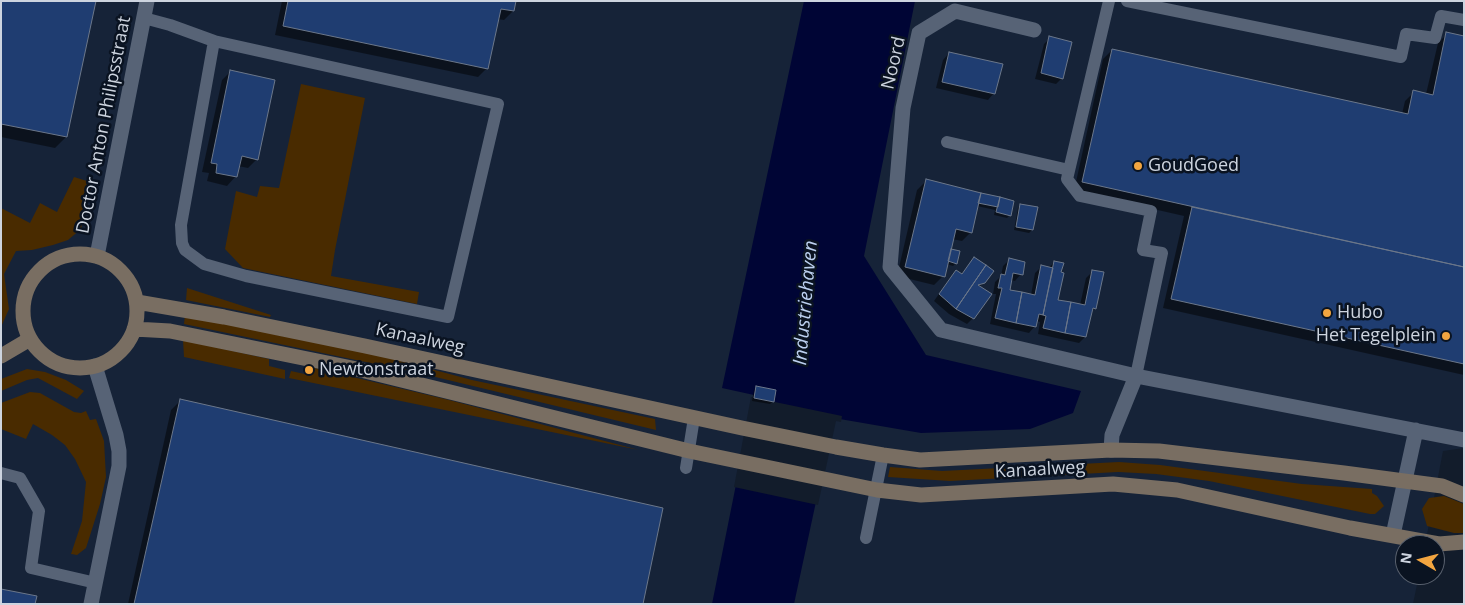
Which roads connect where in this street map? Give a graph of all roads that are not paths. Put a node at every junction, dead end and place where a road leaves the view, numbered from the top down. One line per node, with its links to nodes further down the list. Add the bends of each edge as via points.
1 (147, 1): 4 (street, Doctor Anton Philipsstraat)
2 (1109, 1): 9 (lane)
3 (1126, 1): 5 (lane, via 1401,57 1406,34 1435,38 1440,16)
4 (144, 18): 7 (lane); 10 (street, Doctor Anton Philipsstraat)
5 (1464, 20)
6 (1034, 30): 16 (street, Noord, via 955,11 919,33 903,108 890,267 941,330)
7 (214, 41): 7 (lane, via 181,225 185,250 204,264 226,271 448,317 498,104)
8 (947, 142): 9 (lane)
9 (1069, 170): 16 (lane, via 1067,179 1080,196 1151,211 1143,250 1162,253)
10 (97, 256): 11 (street, via 116,266 130,282); 13 (street, via 78,253 59,257 42,267 30,282 23,301 23,320)
11 (137, 302): 12 (street); 17 (street, Kanaalweg, via 365,346)
12 (134, 329): 15 (street, via 126,346 112,359); 21 (street, Kanaalweg, via 170,331 357,369)
13 (30, 339): 14 (street); 15 (street, via 50,360 65,366)
14 (1, 356)
15 (94, 366): 31 (street, via 118,451)
16 (1136, 376): 18 (street); 20 (street, via 1112,436)
17 (694, 418): 21 (lane); 22 (street, Kanaalweg)
18 (1416, 430): 19 (street); 25 (street)
19 (1464, 440)
20 (1111, 450): 22 (street, Kanaalweg, via 920,460); 25 (street, Kanaalweg, via 1159,451)
21 (689, 451): 23 (lane); 26 (street, Kanaalweg)
22 (883, 455): 26 (lane)
23 (686, 468)
24 (1, 473): 31 (lane, via 20,478 39,511 31,568)
25 (1404, 481): 27 (street, Kanaalweg, via 1442,486); 28 (street)
26 (877, 490): 28 (street, Kanaalweg, via 921,495 1113,484 1177,490); 29 (lane)
27 (1464, 495)
28 (1393, 535): 30 (street, Kanaalweg, via 1439,544)
29 (866, 538)
30 (1464, 542)
31 (96, 583): 32 (street)
32 (91, 604)

